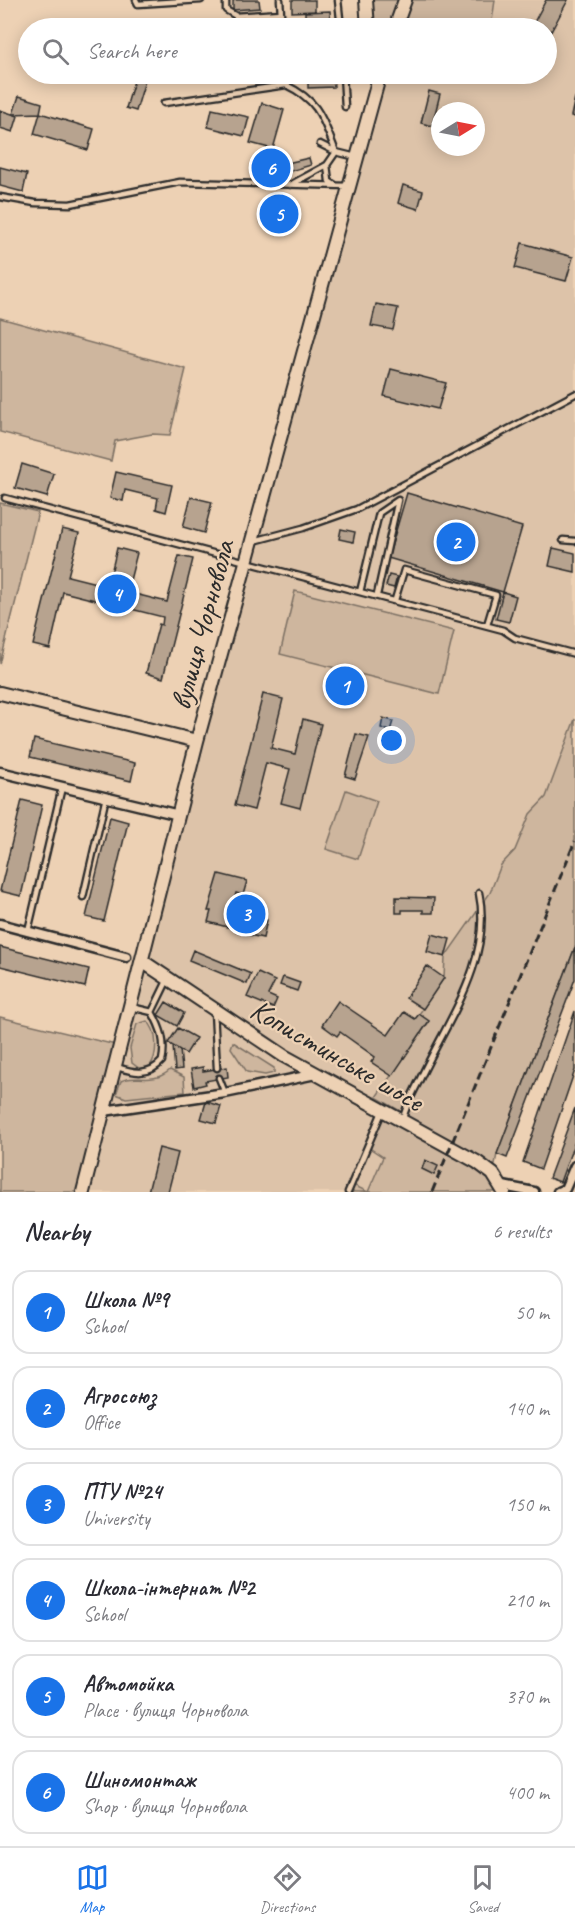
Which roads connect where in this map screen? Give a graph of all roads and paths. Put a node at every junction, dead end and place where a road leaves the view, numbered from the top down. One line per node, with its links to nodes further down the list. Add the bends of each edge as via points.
1 (136, 0): 2 (lane, via 138,4)
2 (201, 0)
3 (226, 0): 9 (lane, via 226,10)
4 (280, 0): 8 (lane)
5 (338, 0): 11 (lane)
6 (366, 0): 12 (street)
7 (405, 0): 13 (street)
8 (281, 13): 9 (lane); 10 (lane)
9 (236, 16)
10 (281, 18)
11 (340, 18)
12 (367, 18)
13 (399, 18)
14 (344, 84): 20 (lane)
15 (372, 84): 18 (street)
16 (376, 84): 18 (street, вулиця Чорновола)
17 (286, 85): 19 (lane); 22 (lane, via 319,110)
18 (373, 94): 23 (street, вулиця Чорновола)
19 (164, 103)
20 (345, 107)
21 (320, 144): 22 (lane)
22 (336, 152): 23 (lane); 24 (lane)
23 (356, 157): 26 (street, вулиця Чорновола)
24 (327, 165): 25 (lane); 26 (lane, via 329,182)
25 (288, 186): 26 (lane); 27 (lane, via 180,182 70,204)
26 (342, 186): 31 (street, вулиця Чорновола)
27 (0, 197)
28 (575, 394): 31 (lane, via 357,509)
29 (4, 498): 33 (lane)
30 (563, 540): 32 (lane)
31 (251, 542): 33 (street, вулиця Чорновола)
32 (575, 542)
33 (245, 564): 34 (lane); 40 (street, вулиця Чорновола)
34 (360, 592): 35 (lane); 35 (lane, via 379,513 398,500)
35 (377, 595): 36 (lane)
36 (395, 600): 37 (lane); 37 (lane, via 404,570 496,595)
37 (487, 625): 38 (lane, via 515,638)
38 (575, 654)
39 (0, 693): 40 (street)
40 (197, 741): 44 (street, вулиця Чорновола)
41 (0, 772): 42 (street)
42 (62, 787): 43 (street); 48 (lane)
43 (106, 797): 44 (street); 46 (lane)
44 (179, 815): 50 (street, вулиця Чорновола)
45 (479, 893): 62 (lane, via 483,910 479,938 464,997 438,1041)
46 (83, 897)
47 (0, 924): 48 (street)
48 (27, 931): 49 (street)
49 (126, 957)
50 (142, 961): 51 (street, Копистинське шосе); 52 (street, вулиця Чорновола)
51 (168, 979): 53 (street, Копистинське шосе); 54 (lane)
52 (130, 1007): 54 (lane); 55 (street, вулиця Чорновола)
53 (214, 1011): 56 (lane); 57 (street, Копистинське шосе)
54 (152, 1012): 55 (lane, via 163,1040 162,1061 142,1073)
55 (115, 1066): 60 (street, вулиця Чорновола)
56 (217, 1068)
57 (317, 1074): 59 (street); 61 (street, Копистинське шосе)
58 (219, 1078): 59 (lane)
59 (225, 1093): 60 (street)
60 (104, 1111): 65 (street, вулиця Чорновола)
61 (382, 1112): 62 (street, Копистинське шосе); 66 (lane)
62 (402, 1123): 64 (street, Копистинське шосе, via 477,1162)
63 (575, 1166): 68 (street, via 565,1189)
64 (503, 1189): 67 (street)
65 (83, 1192)
66 (348, 1192)
67 (534, 1192)
68 (558, 1192)

